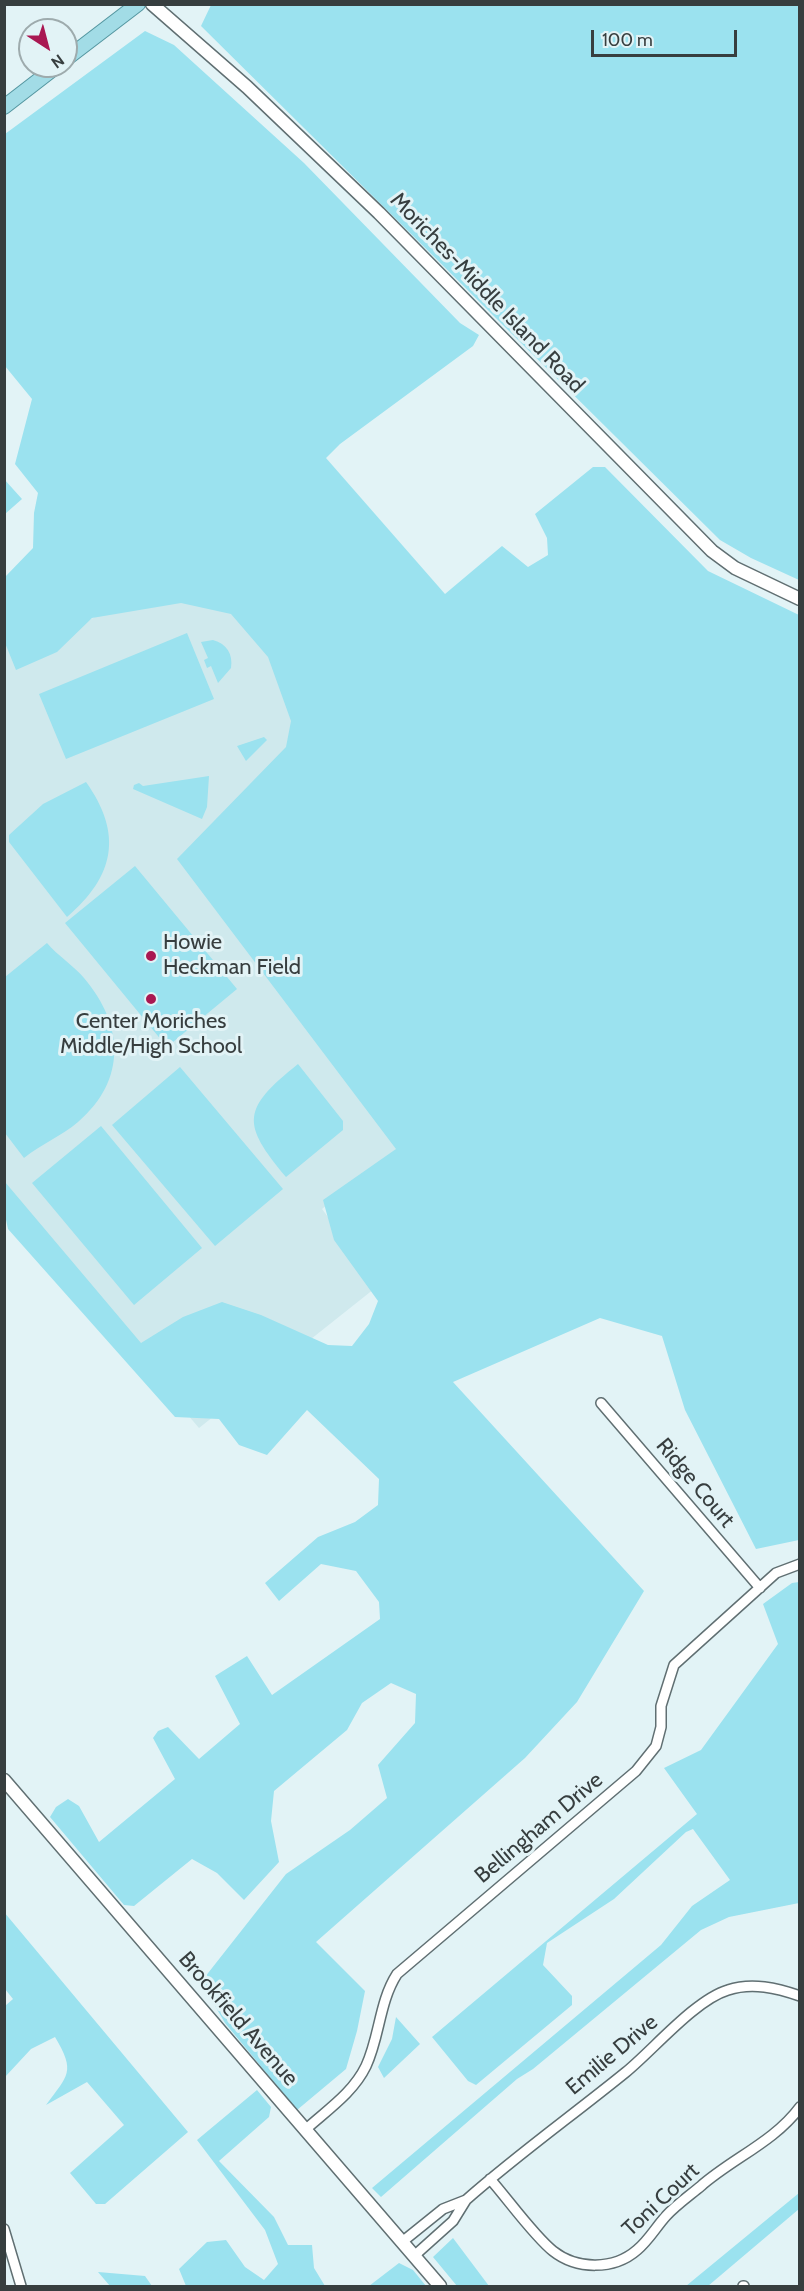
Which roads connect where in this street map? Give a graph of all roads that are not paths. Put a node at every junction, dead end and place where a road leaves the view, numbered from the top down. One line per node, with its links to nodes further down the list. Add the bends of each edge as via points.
1 (138, 4): 3 (main road)
2 (152, 4): 6 (main road, Moriches-Middle Island Road, via 247,87 380,213 712,551 735,568)
3 (78, 50)
4 (41, 78): 5 (main road)
5 (4, 107)
6 (800, 599)
7 (601, 1403): 9 (street, Ridge Court)
8 (800, 1564): 9 (street, Bellingham Drive, via 777,1573)
9 (760, 1588): 13 (street, Bellingham Drive, via 674,1665 661,1707 656,1746 636,1771 397,1974 387,1990 366,2066 352,2088)
10 (4, 1780): 13 (main road, Brookfield Avenue)
11 (800, 1996): 14 (street, Emilie Drive, via 776,1988 743,1986 703,2003 627,2071)
12 (800, 2107): 14 (street, Toni Court, via 769,2138 704,2183 666,2216 650,2239 618,2262 594,2266 553,2251)
13 (305, 2130): 19 (main road, Brookfield Avenue)
14 (490, 2179): 15 (street, Emilie Drive)
15 (466, 2200): 16 (street, Emilie Drive); 17 (street, Emilie Drive)
16 (437, 2214): 17 (street); 19 (street, Emilie Drive)
17 (447, 2226): 20 (street, Emilie Drive)
18 (4, 2229): 21 (street)
19 (402, 2242): 20 (main road, Brookfield Avenue)
20 (414, 2256): 22 (main road, Brookfield Avenue)
21 (21, 2286)
22 (440, 2286)

